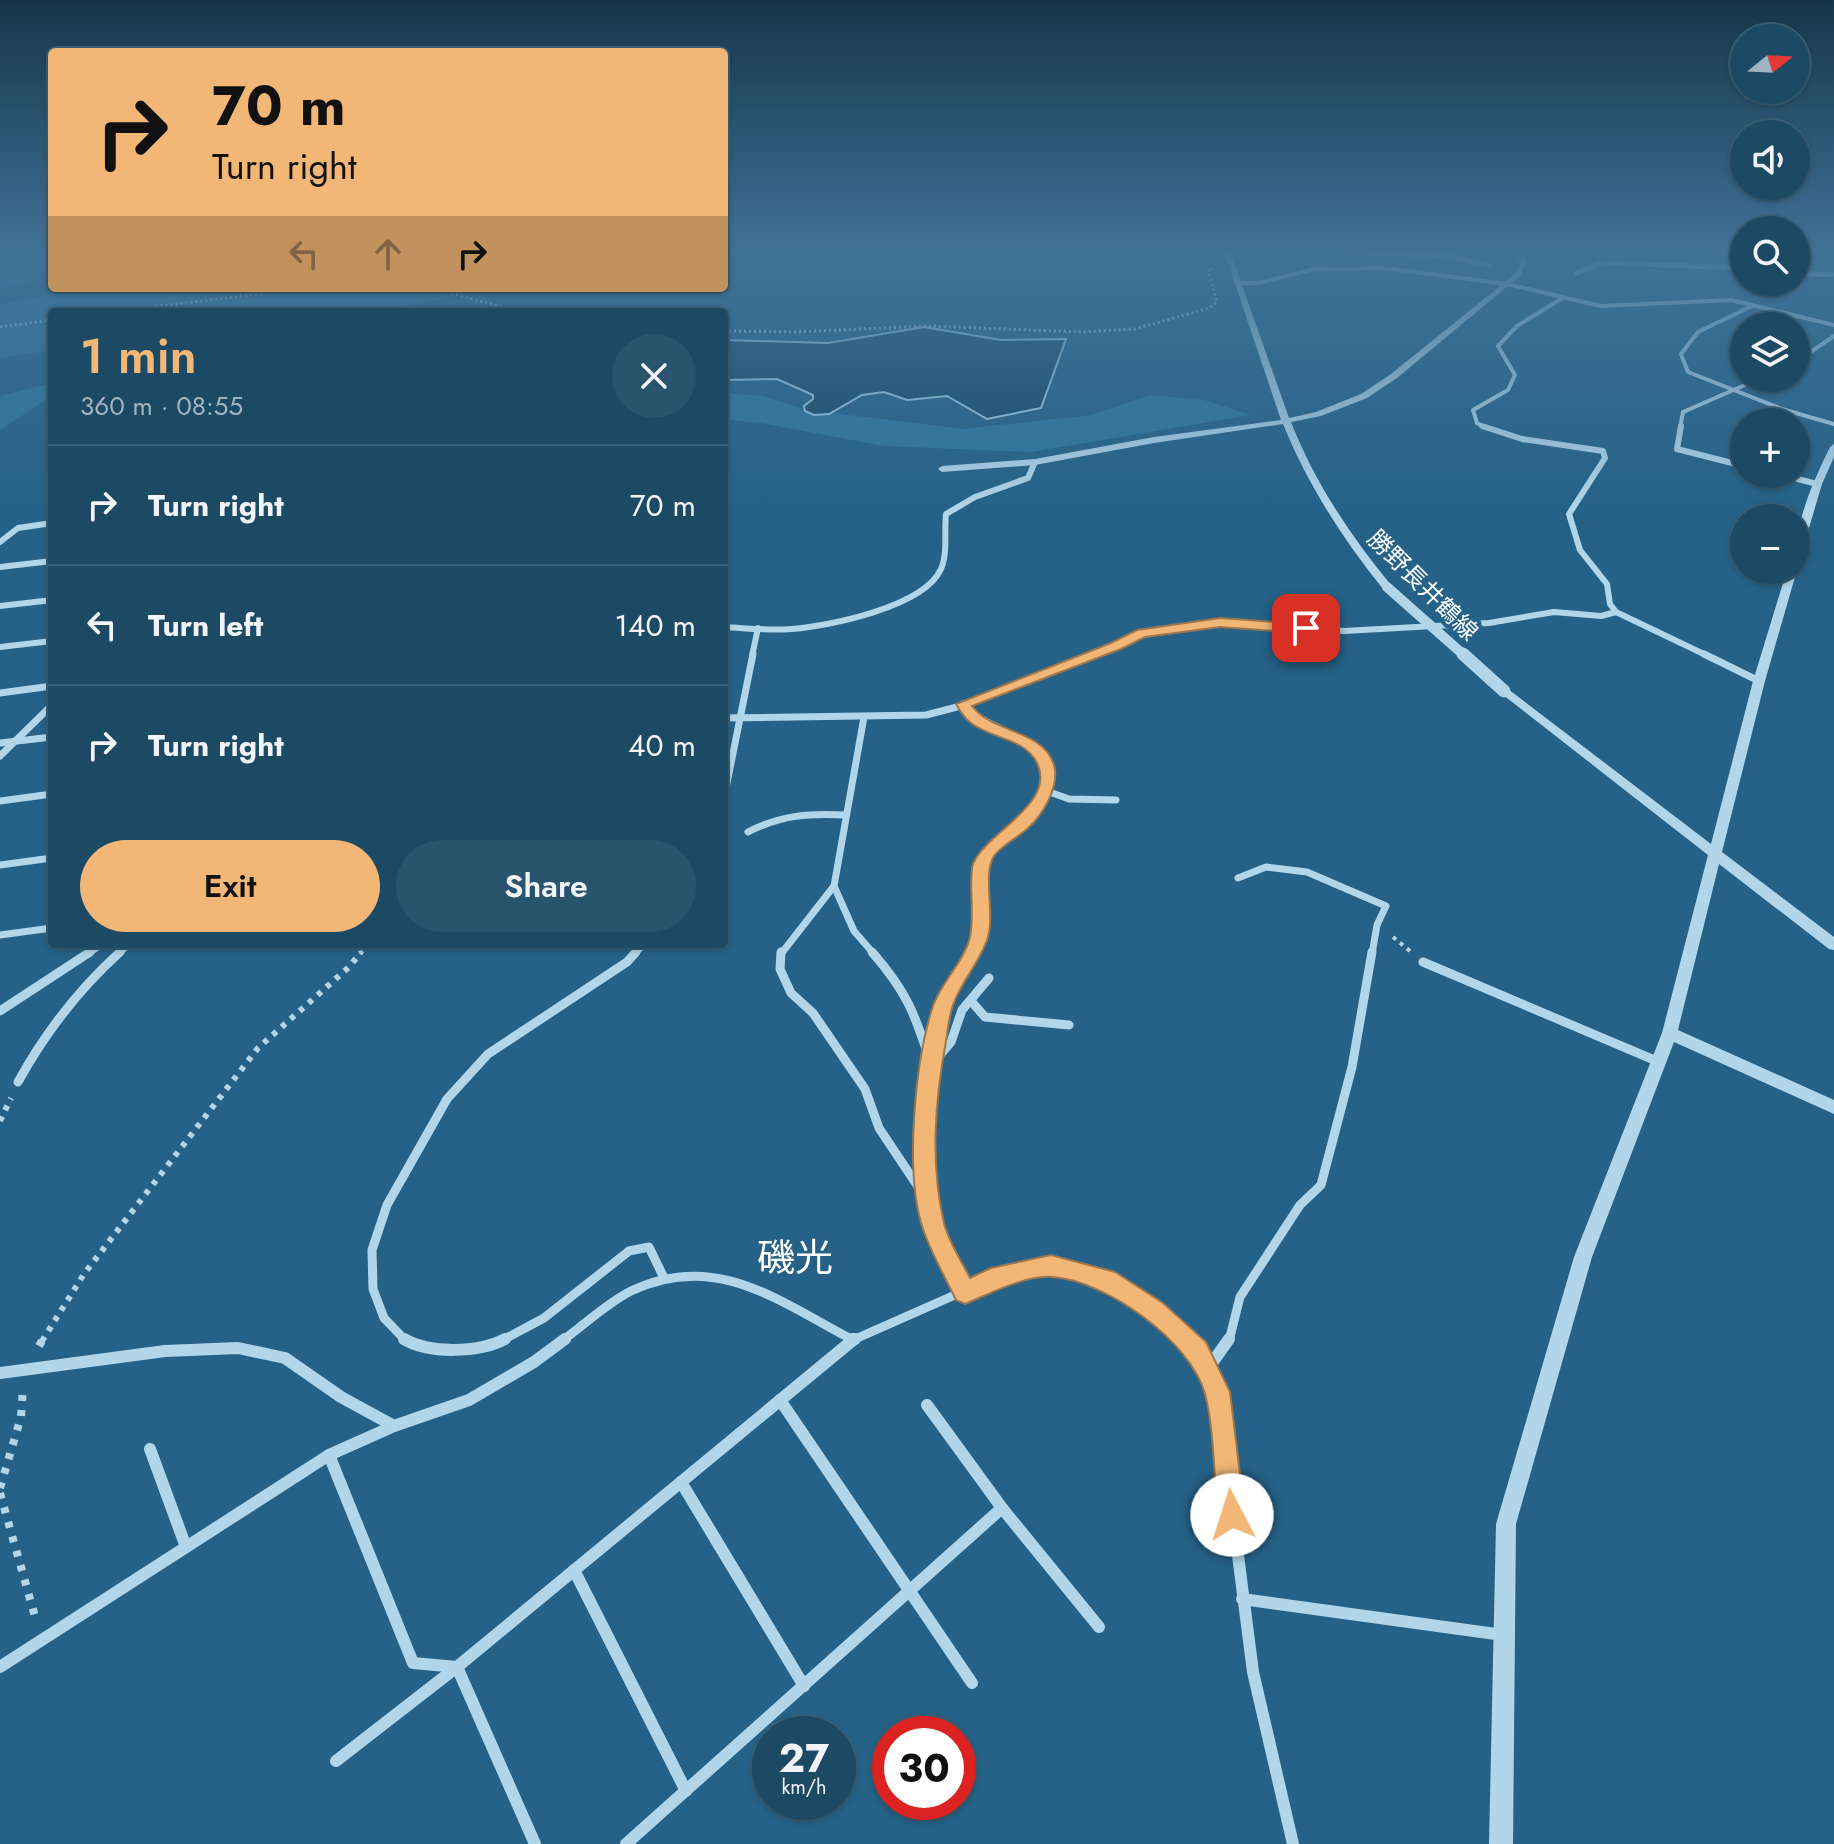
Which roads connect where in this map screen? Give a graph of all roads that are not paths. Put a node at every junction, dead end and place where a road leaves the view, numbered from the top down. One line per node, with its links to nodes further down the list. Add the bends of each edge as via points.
1 (1256, 337): 10 (street, 勝野長井鶴線)
2 (1442, 337): 10 (street, via 1364,396)
3 (1506, 337): 27 (street, via 1498,346 1515,375 1508,390 1473,410 1477,423 1496,435 1603,451 1605,458 1569,514 1580,550 1607,584)
4 (1694, 337): 7 (street, via 1681,354 1688,372)
5 (1832, 337): 6 (street)
6 (1810, 352)
7 (1730, 390)
8 (1731, 392): 14 (street, via 1683,412 1677,449)
9 (1736, 392): 11 (street)
10 (1284, 421): 13 (street); 51 (street, 勝野長井鶴線, bridge, via 1318,494 1387,587 1504,691)
11 (1834, 424)
12 (1834, 447): 15 (street)
13 (1035, 462): 16 (street); 29 (street, via 1028,478 974,495 946,514 941,570 917,592 833,623)
14 (1730, 462)
15 (1830, 466): 18 (street)
16 (942, 469)
17 (1810, 482): 18 (street)
18 (1817, 484): 19 (street)
19 (1810, 508)
20 (48, 524): 21 (street, via 18,528)
21 (0, 542)
22 (48, 561): 23 (street)
23 (0, 567)
24 (1788, 584): 32 (street)
25 (48, 600): 26 (street)
26 (0, 606)
27 (1616, 612): 32 (street); 35 (street, via 1554,612 1489,623 1344,631 1220,622 1180,626 1142,633)
28 (728, 627): 29 (street)
29 (758, 628): 39 (street)
30 (48, 641): 31 (street)
31 (0, 647)
32 (1759, 681): 51 (street)
33 (48, 687): 34 (street)
34 (0, 693)
35 (963, 704): 37 (street, via 926,715); 45 (street, via 990,728 1030,744 1045,762)
36 (48, 709): 41 (street)
37 (864, 717): 39 (street); 49 (street)
38 (728, 719): 39 (street)
39 (739, 720): 44 (street)
40 (48, 737): 41 (street)
41 (15, 741): 42 (street); 43 (street)
42 (0, 743)
43 (0, 756)
44 (728, 777)
45 (1044, 790): 47 (street, via 1069,799); 69 (street, via 1024,823 988,851 980,868 983,906 978,940 943,1005)
46 (48, 795): 48 (street)
47 (1116, 800)
48 (0, 801)
49 (846, 815): 50 (street, via 806,812 775,817); 55 (street)
50 (748, 832)
51 (1716, 853): 58 (street, 勝野長井鶴線); 67 (street)
52 (48, 859): 53 (street)
53 (0, 865)
54 (1238, 878): 76 (street, via 1266,867 1307,872 1386,906 1377,925 1352,1067 1321,1185 1300,1205 1240,1297 1229,1341)
55 (834, 886): 69 (street, via 854,931 914,1010); 72 (street, via 781,951 780,969 791,993 813,1013 865,1089 879,1128)
56 (48, 929): 57 (street)
57 (0, 935)
58 (1834, 945)
59 (96, 948): 65 (street)
60 (125, 948): 70 (street, via 61,1011)
61 (640, 948): 73 (street, via 488,1054 447,1099 387,1205 372,1250 373,1289 384,1318 407,1342 450,1350 496,1344 544,1318 629,1251 649,1247)
62 (1423, 962): 68 (street)
63 (989, 978): 64 (street)
64 (971, 1001): 66 (street, via 985,1017); 69 (street, via 962,1010 951,1042)
65 (0, 1011)
66 (1069, 1025)
67 (1670, 1033): 68 (street); 71 (street)
68 (1659, 1062): 90 (street, via 1583,1257 1506,1524)
69 (931, 1065): 72 (street, via 923,1165)
70 (18, 1082)
71 (1834, 1107)
72 (930, 1204): 74 (street, via 933,1227)
73 (664, 1278): 75 (street, via 705,1275 739,1281); 80 (street, via 629,1292 534,1362 469,1400)
74 (965, 1292): 75 (street); 76 (street, via 991,1279 1051,1266 1107,1280 1154,1311 1197,1351)
75 (853, 1340): 78 (street)
76 (1207, 1370): 88 (street, via 1217,1392)
77 (0, 1373): 80 (street, via 165,1351 238,1348 285,1358)
78 (780, 1400): 83 (street); 87 (street)
79 (927, 1405): 84 (street)
80 (394, 1426): 82 (street)
81 (150, 1449): 85 (street)
82 (329, 1455): 85 (street); 92 (street, via 413,1663)
83 (681, 1482): 86 (street); 94 (street)
84 (1002, 1508): 87 (street); 89 (street)
85 (186, 1547): 91 (street)
86 (574, 1570): 92 (street); 96 (street)
87 (911, 1589): 93 (street); 94 (street)
88 (1242, 1599): 90 (street); 99 (street, via 1253,1672)
89 (1099, 1627)
90 (1504, 1636): 100 (street)
91 (0, 1667)
92 (457, 1667): 95 (street); 97 (street)
93 (972, 1683)
94 (804, 1686): 96 (street)
95 (336, 1761)
96 (686, 1791): 98 (street)
97 (535, 1844)
98 (626, 1844)
99 (1293, 1844)
100 (1501, 1844)

